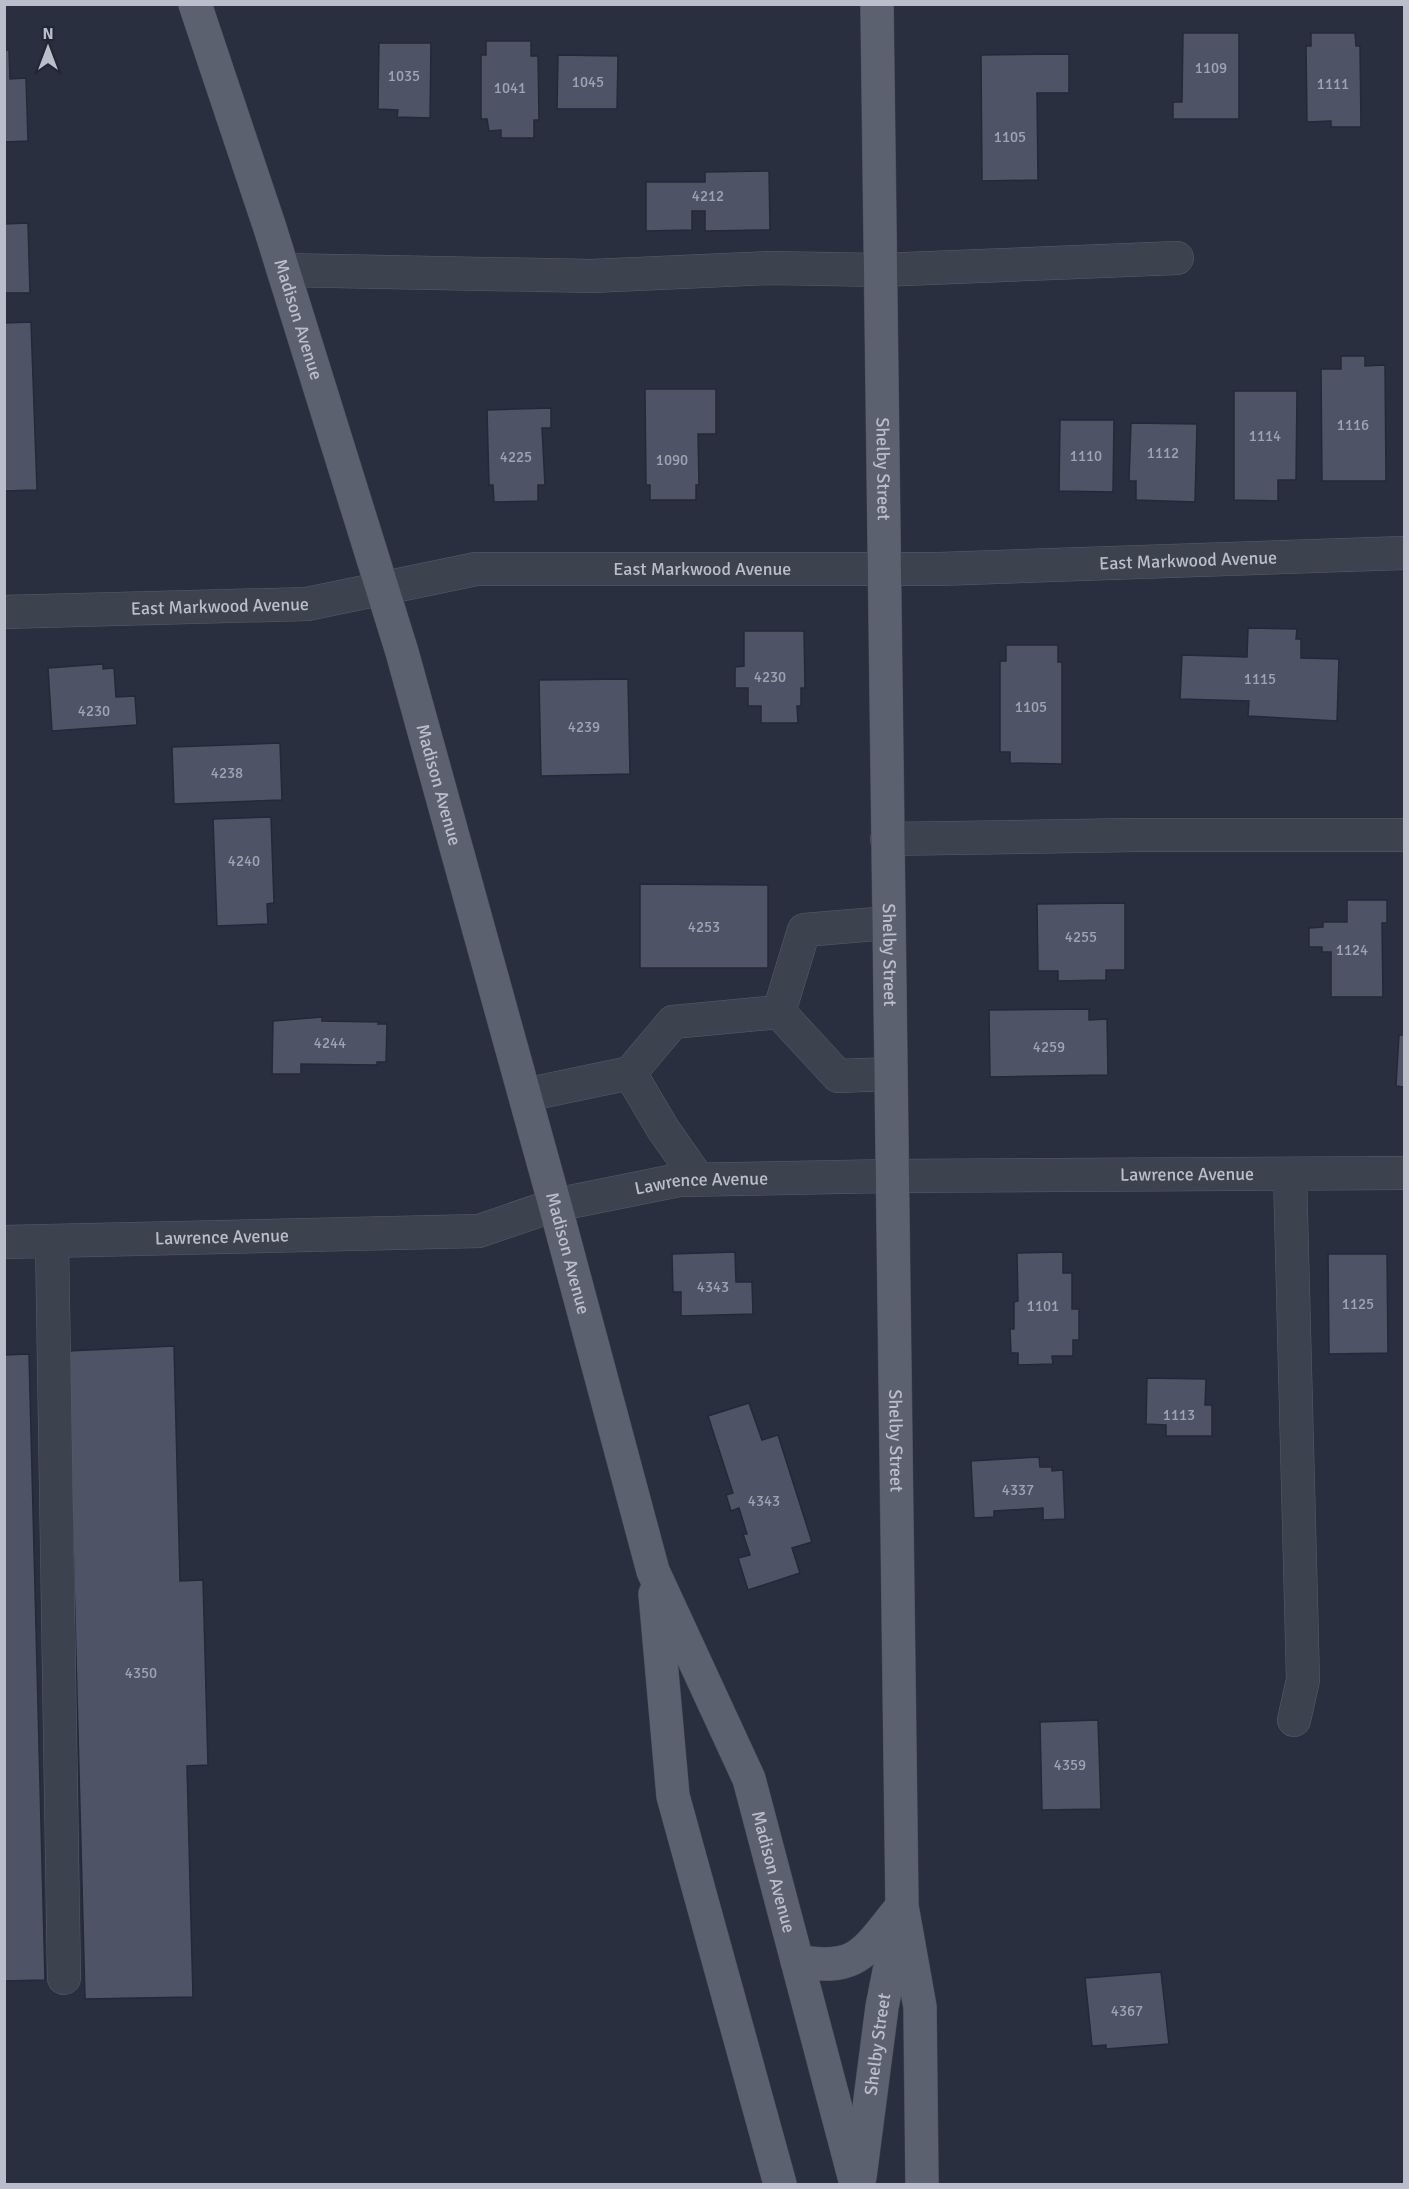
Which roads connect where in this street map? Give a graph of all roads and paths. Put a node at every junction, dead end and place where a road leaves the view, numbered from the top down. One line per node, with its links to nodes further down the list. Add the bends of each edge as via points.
1 (195, 4): 4 (main road, Madison Avenue)
2 (877, 4): 5 (main road, Shelby Street)
3 (1177, 258): 5 (street)
4 (283, 270): 5 (street, via 592,276 770,268); 8 (main road, Madison Avenue)
5 (880, 270): 7 (main road, Shelby Street)
6 (1404, 554): 7 (street, East Markwood Avenue, via 939,569)
7 (884, 567): 8 (street, East Markwood Avenue, via 476,569); 11 (main road, Shelby Street)
8 (382, 589): 9 (street, East Markwood Avenue, via 307,604); 16 (main road, Madison Avenue)
9 (4, 612)
10 (1404, 835): 11 (street)
11 (887, 839): 12 (main road, Shelby Street)
12 (888, 923): 13 (street, via 804,930); 15 (main road, Shelby Street)
13 (780, 1012): 14 (street, via 673,1022); 15 (street, via 838,1076)
14 (630, 1073): 16 (street); 20 (street)
15 (890, 1074): 19 (main road, Shelby Street)
16 (525, 1095): 21 (main road, Madison Avenue)
17 (1404, 1173): 18 (street, Lawrence Avenue)
18 (1290, 1174): 19 (street, Lawrence Avenue); 25 (street, via 1304,1680)
19 (891, 1176): 20 (street, Lawrence Avenue); 26 (main road, Shelby Street)
20 (698, 1179): 21 (street, Lawrence Avenue)
21 (555, 1205): 22 (street, Lawrence Avenue, via 479,1231); 24 (main road, Madison Avenue)
22 (52, 1241): 23 (street, Lawrence Avenue); 28 (street)
23 (4, 1242)
24 (653, 1571): 27 (main road, Madison Avenue, via 749,1779); 29 (main road, Madison Avenue, via 673,1796)
25 (1294, 1719)
26 (902, 1906): 27 (main road, via 865,1952 849,1962 832,1965); 30 (main road, Shelby Street, via 882,2007); 31 (main road, Shelby Street, via 920,2007)
27 (797, 1961): 30 (main road, Madison Avenue)
28 (64, 1978)
29 (780, 2184)
30 (858, 2184)
31 (922, 2184)

